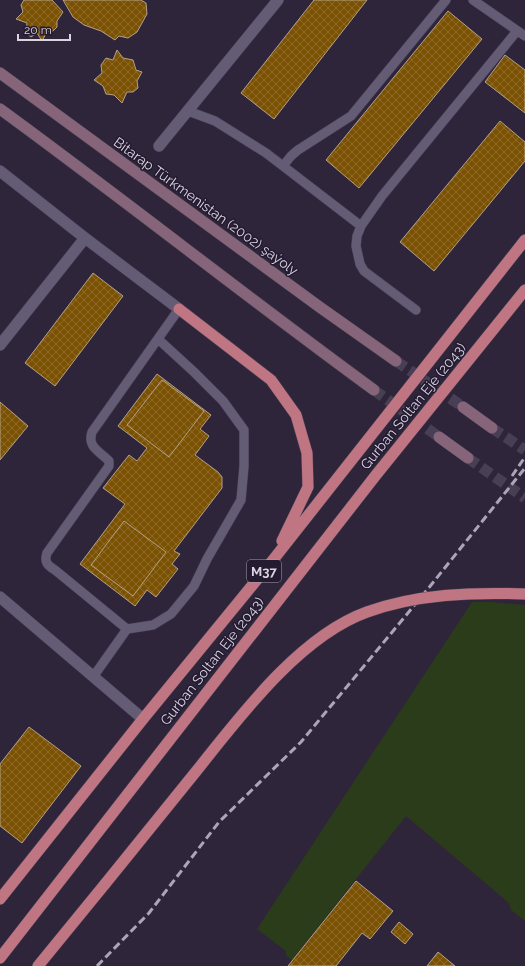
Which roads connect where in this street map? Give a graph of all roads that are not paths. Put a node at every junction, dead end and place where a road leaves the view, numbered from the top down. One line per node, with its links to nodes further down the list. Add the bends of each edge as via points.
1 (446, 0): 10 (lane, via 351,116 298,150)
2 (473, 0): 4 (lane)
3 (273, 2): 8 (street)
4 (517, 31): 5 (lane); 12 (lane, via 382,196)
5 (525, 36)
6 (0, 73): 20 (main road, Bitarap Türkmenistan (2002) şaýoly)
7 (0, 109): 21 (main road)
8 (188, 111): 9 (street); 10 (lane, via 215,121)
9 (159, 146)
10 (283, 166): 12 (lane)
11 (0, 171): 13 (street)
12 (361, 226): 17 (lane, via 356,246 364,271)
13 (85, 238): 16 (street); 19 (street)
14 (525, 240): 26 (highway, Gurban Soltan Eje (2043) / M37)
15 (525, 290): 33 (highway, Gurban Soltan Eje (2043) / M37, via 376,475)
16 (178, 309): 18 (lane); 26 (highway, via 271,380 296,415 307,453 308,487)
17 (416, 310)
18 (158, 339): 29 (lane, via 223,401 244,430 241,500 194,586 171,614 153,625); 29 (lane, via 92,432 92,446 109,461 109,466 45,559 47,565)
19 (0, 345)
20 (396, 361)
21 (374, 390)
22 (463, 407): 23 (main road)
23 (492, 428)
24 (439, 437): 25 (main road)
25 (468, 458)
26 (273, 560): 31 (highway, Gurban Soltan Eje (2043) / M37)
27 (525, 594): 34 (highway, bridge, via 435,596 386,606 344,622 318,640 292,660 244,712)
28 (0, 597): 30 (street)
29 (127, 629): 30 (lane)
30 (93, 677): 31 (street)
31 (143, 719): 32 (highway, Gurban Soltan Eje (2043) / M37)
32 (0, 899)
33 (0, 958)
34 (38, 966)

